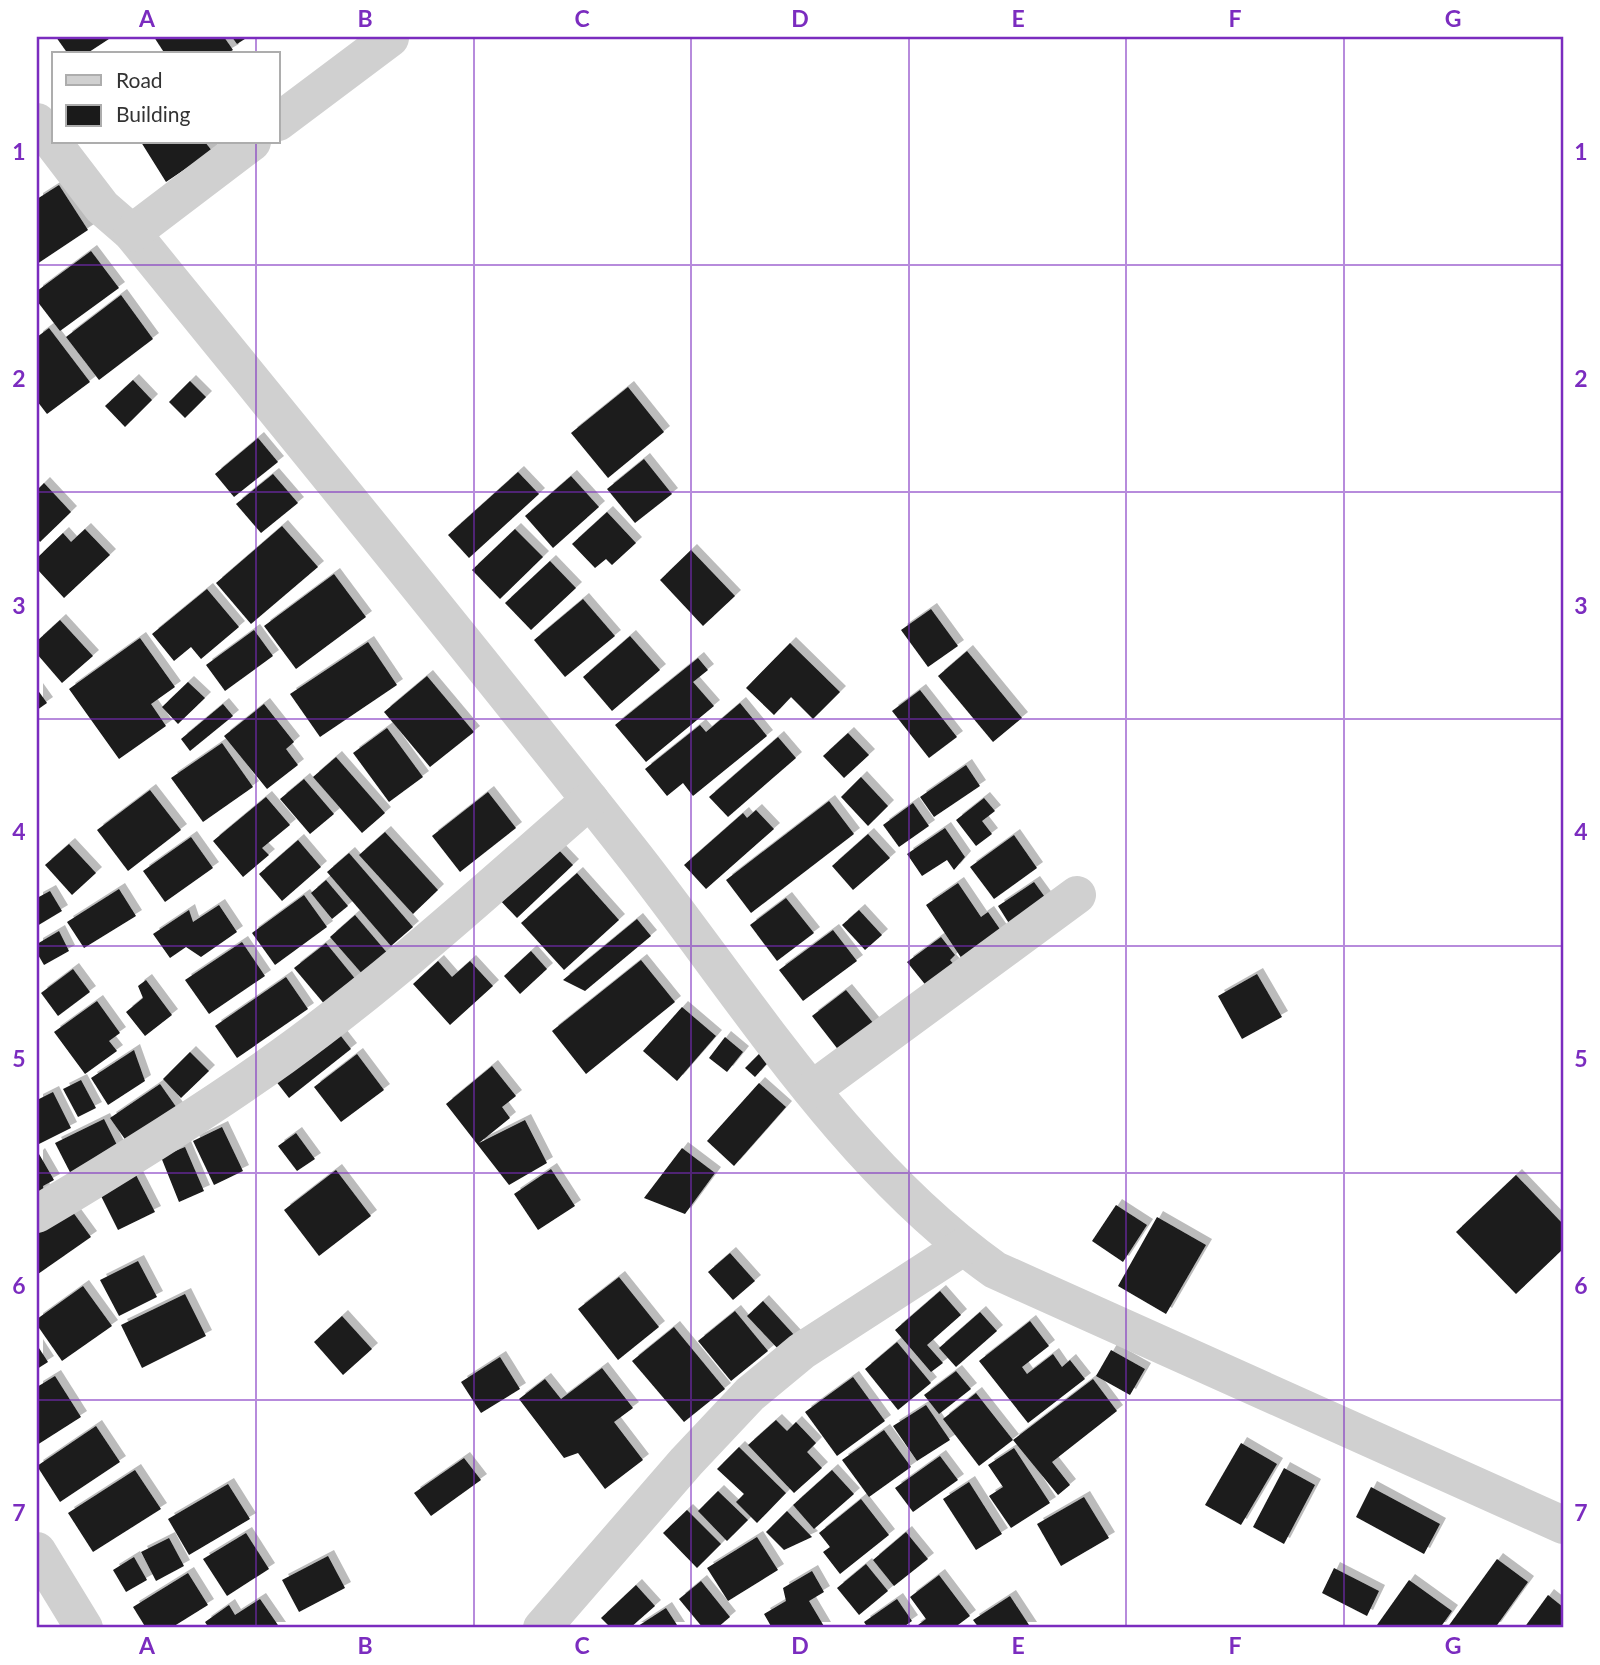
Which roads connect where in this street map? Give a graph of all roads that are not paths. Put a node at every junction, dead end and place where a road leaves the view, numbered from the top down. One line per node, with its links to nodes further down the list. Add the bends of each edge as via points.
1 (390, 38): 2 (street)
2 (280, 120)
3 (37, 122): 4 (street)
4 (52, 141)
5 (54, 144): 7 (street, via 102,206)
6 (249, 144): 7 (street)
7 (132, 233): 8 (street)
8 (590, 800): 10 (street); 11 (street, via 436,934 284,1055 131,1158)
9 (1077, 895): 10 (street)
10 (813, 1089): 12 (street, via 897,1189)
11 (37, 1214)
12 (963, 1247): 13 (street, via 995,1270 1070,1305); 16 (street, via 802,1351 750,1394)
13 (1563, 1525)
14 (37, 1551): 15 (street)
15 (84, 1628)
16 (542, 1628)

